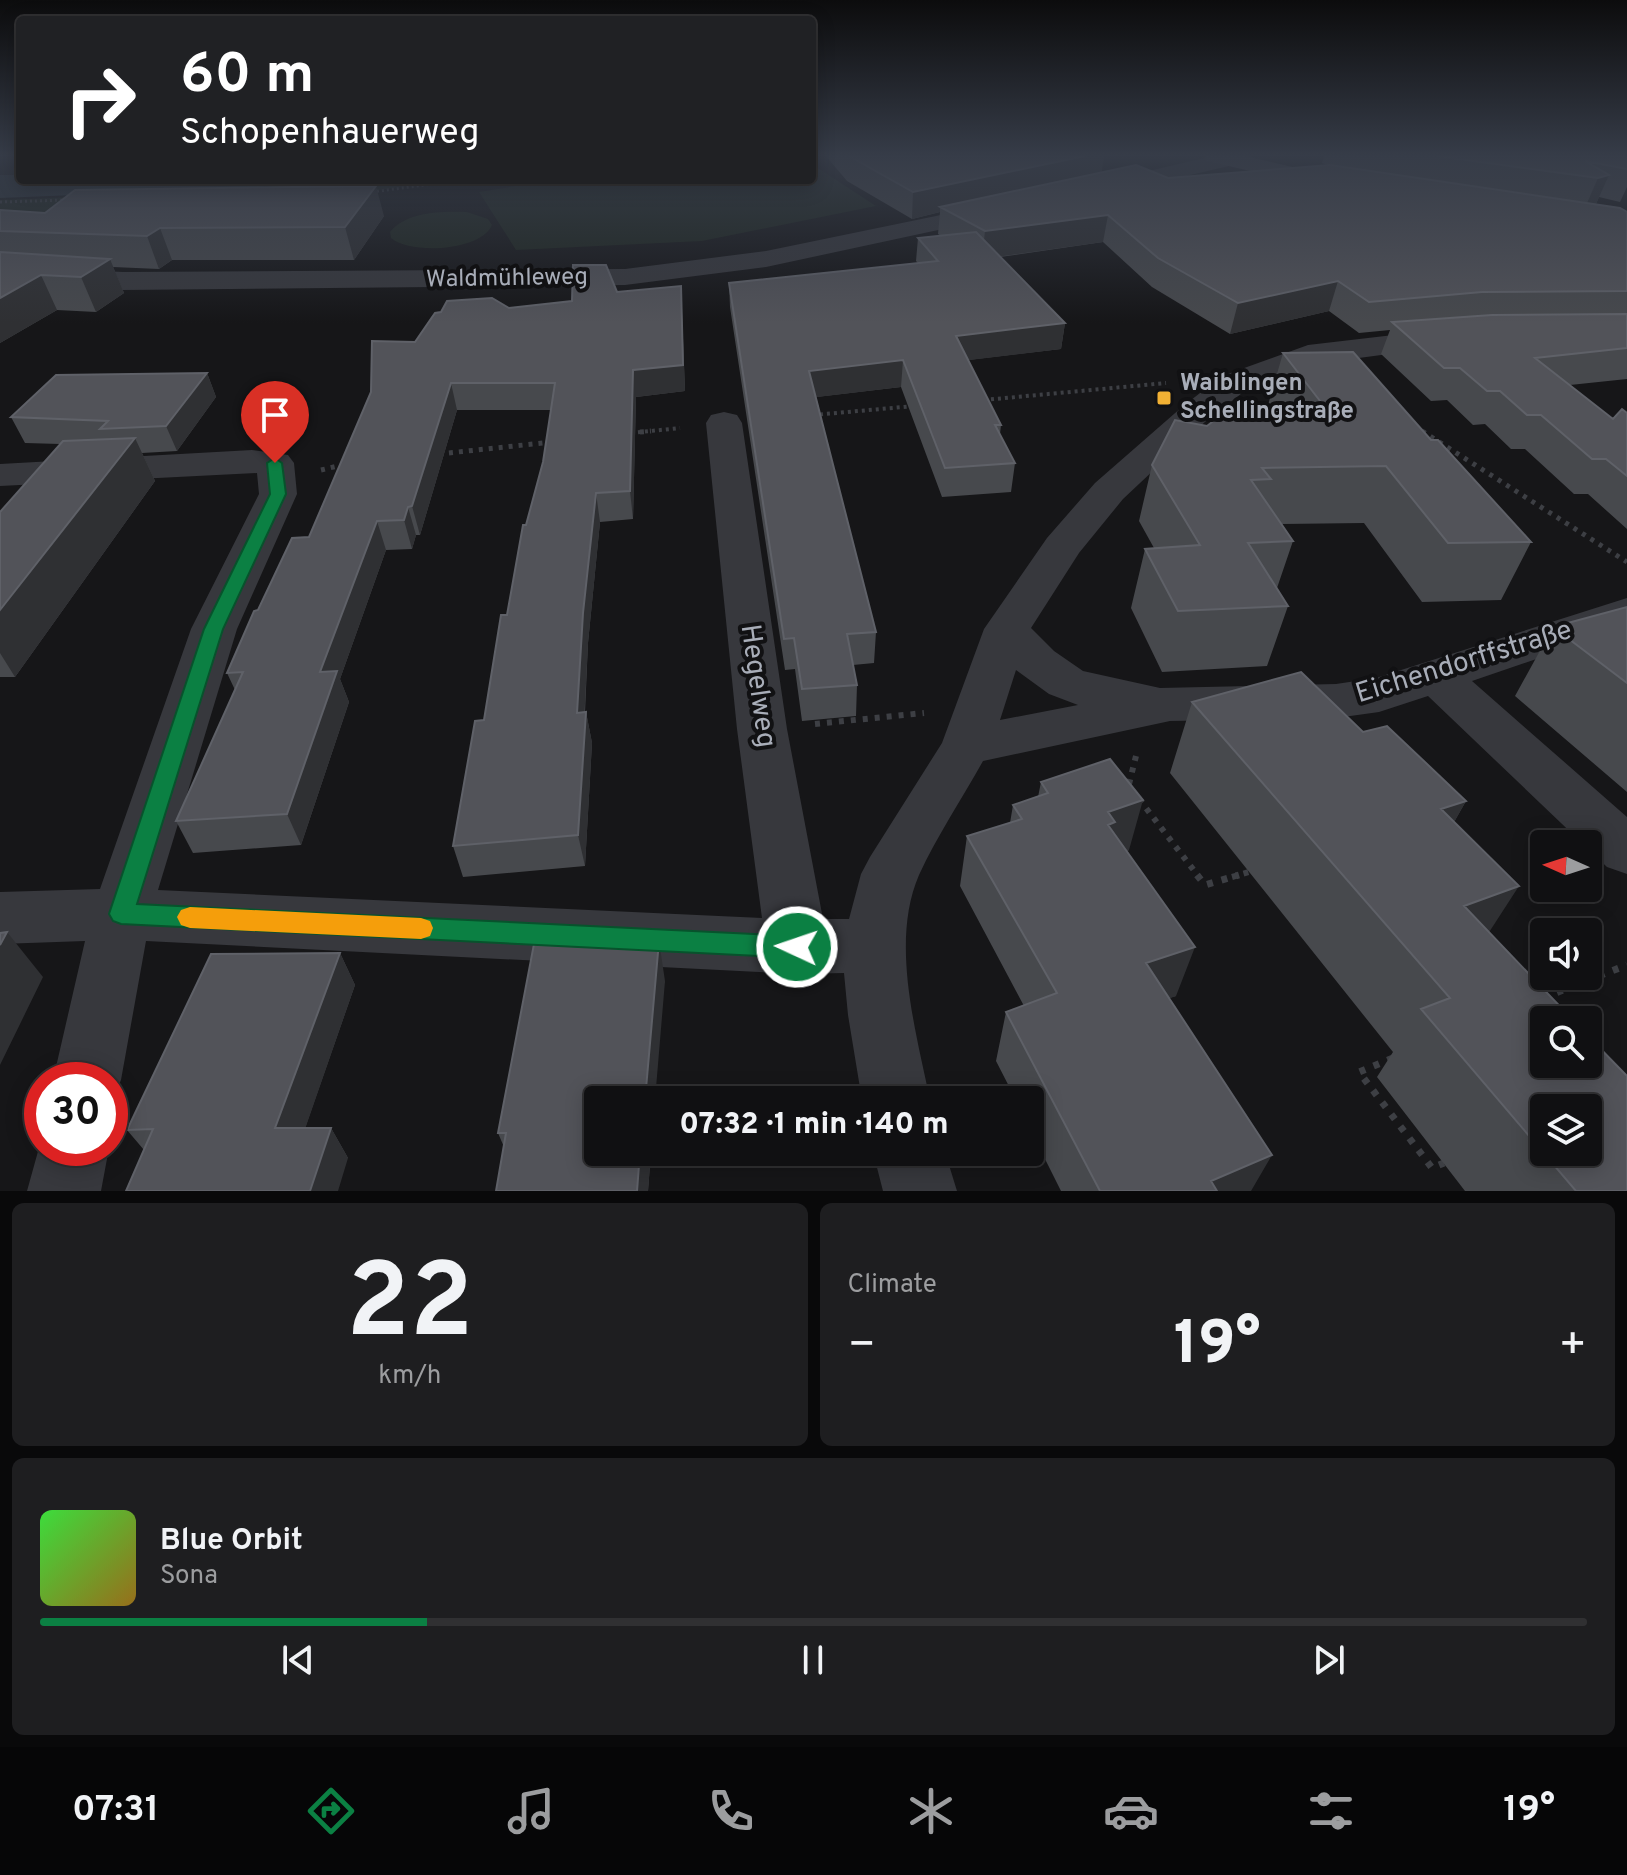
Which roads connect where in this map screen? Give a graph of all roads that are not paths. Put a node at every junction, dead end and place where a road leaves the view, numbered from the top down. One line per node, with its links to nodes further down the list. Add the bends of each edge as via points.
1 (995, 212): 2 (street, Waldmühleweg, via 755,264 680,274 123,281)
2 (0, 274)
3 (1472, 336): 7 (street, via 1308,355 1234,383 1109,491 1062,547)
4 (724, 423): 15 (street, Hegelweg, via 762,729)
5 (0, 475): 12 (street, via 275,463 278,494 214,629)
6 (1627, 612): 8 (street, Eichendorffstraße)
7 (1007, 629): 9 (street, via 1051,677 1092,694); 10 (street)
8 (1437, 677): 9 (street, Eichendorffstraße, via 1379,695 1336,701); 11 (street)
9 (1170, 704): 10 (street, Eichendorffstraße)
10 (966, 746): 14 (street, via 890,874)
11 (1627, 851)
12 (121, 914): 13 (street); 15 (street); 16 (street)
13 (0, 918)
14 (873, 945): 15 (street); 17 (street)
15 (797, 947)
16 (91, 1062)
17 (893, 1086)
18 (69, 1166): 20 (street)
19 (913, 1166): 21 (street)
20 (64, 1191)
21 (920, 1191)

